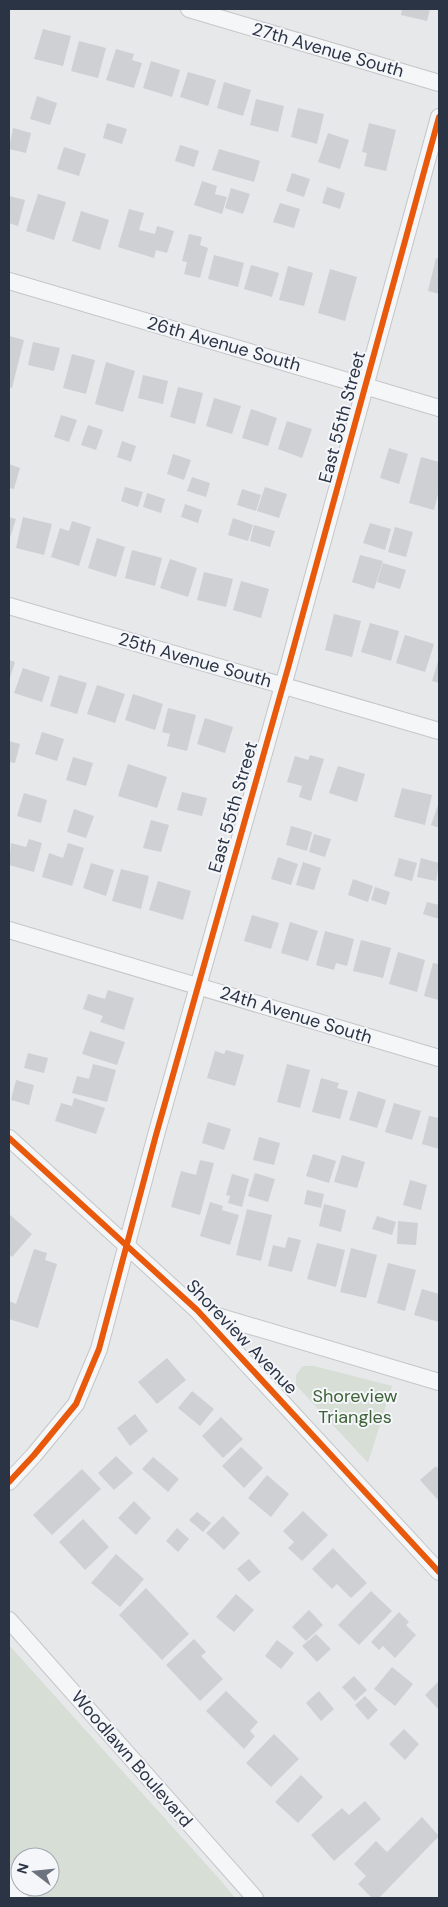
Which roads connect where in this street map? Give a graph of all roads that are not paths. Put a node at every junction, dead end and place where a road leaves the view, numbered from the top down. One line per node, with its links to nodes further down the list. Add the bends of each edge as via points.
1 (189, 9): 2 (street, 27th Avenue South)
2 (439, 83)
3 (439, 117): 5 (street, East 55th Street)
4 (9, 281): 5 (street, 26th Avenue South)
5 (366, 386): 6 (street, 26th Avenue South); 8 (street, East 55th Street)
6 (439, 408)
7 (9, 606): 8 (street, 25th Avenue South)
8 (283, 685): 9 (street, 25th Avenue South); 11 (street, East 55th Street)
9 (439, 732)
10 (9, 930): 11 (street, 24th Avenue South)
11 (198, 986): 12 (street, 24th Avenue South); 14 (street, East 55th Street)
12 (439, 1058)
13 (9, 1138): 14 (street, Shoreview Avenue)
14 (126, 1245): 15 (street, Shoreview Avenue); 17 (street, East 55th Street, via 99,1350 76,1404)
15 (197, 1310): 16 (street); 18 (street, Shoreview Avenue)
16 (439, 1382)
17 (9, 1482)
18 (439, 1572)
19 (9, 1620): 22 (street, Woodlawn Boulevard)
20 (9, 1878): 21 (street)
21 (18, 1898)
22 (255, 1898)

